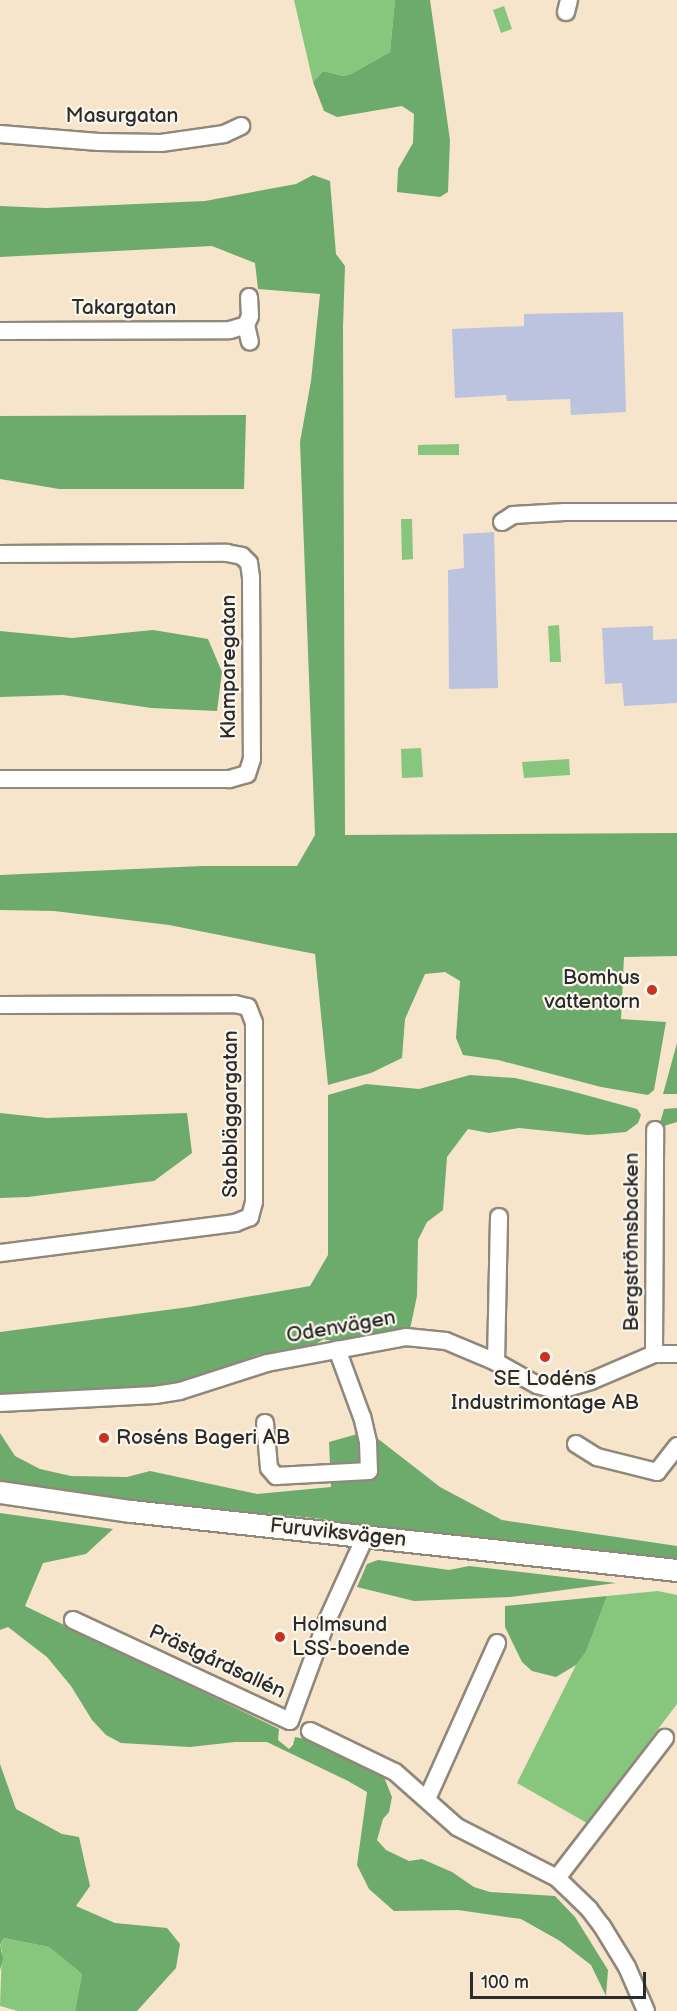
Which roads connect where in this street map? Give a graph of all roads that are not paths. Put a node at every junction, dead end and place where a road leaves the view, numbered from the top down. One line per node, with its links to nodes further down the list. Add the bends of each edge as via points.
1 (241, 126): 2 (street, Masurgatan, via 224,134 161,143)
2 (0, 134)
3 (249, 297): 4 (street, Takargatan, via 248,334 230,330)
4 (0, 331)
5 (677, 512): 6 (street, via 565,512 513,515)
6 (502, 522)
7 (0, 554): 8 (street, Klamparegatan, via 248,552 252,759 247,774 229,779)
8 (0, 779)
9 (0, 1005): 12 (street, Stabbläggargatan, via 235,1004 248,1007 254,1023 254,1209 249,1217)
10 (655, 1130): 14 (street, Bergströmsbacken)
11 (499, 1217): 16 (street)
12 (0, 1253)
13 (337, 1349): 16 (street, Odenvägen, via 394,1338 423,1337 446,1341); 17 (street, Odenvägen, via 267,1363 172,1393); 18 (street, via 363,1417 369,1471 276,1476 269,1468)
14 (654, 1354): 15 (street, Odenvägen); 16 (street, Odenvägen, via 591,1382 558,1389 537,1385)
15 (677, 1354)
16 (496, 1362)
17 (0, 1403)
18 (265, 1423)
19 (576, 1444): 20 (street, via 597,1457 657,1472)
20 (677, 1446)
21 (0, 1492): 22 (main road, Furuviksvägen, via 131,1511)
22 (366, 1536): 23 (main road, Furuviksvägen); 24 (street, Prästgårdsallén, via 326,1623 290,1721)
23 (677, 1570)
24 (73, 1620)
25 (497, 1643): 28 (street)
26 (310, 1731): 28 (street, via 395,1773)
27 (665, 1738): 29 (street)
28 (427, 1799): 29 (street, via 457,1827)
29 (557, 1878): 30 (street, via 589,1909 612,1942)
30 (646, 2011)

